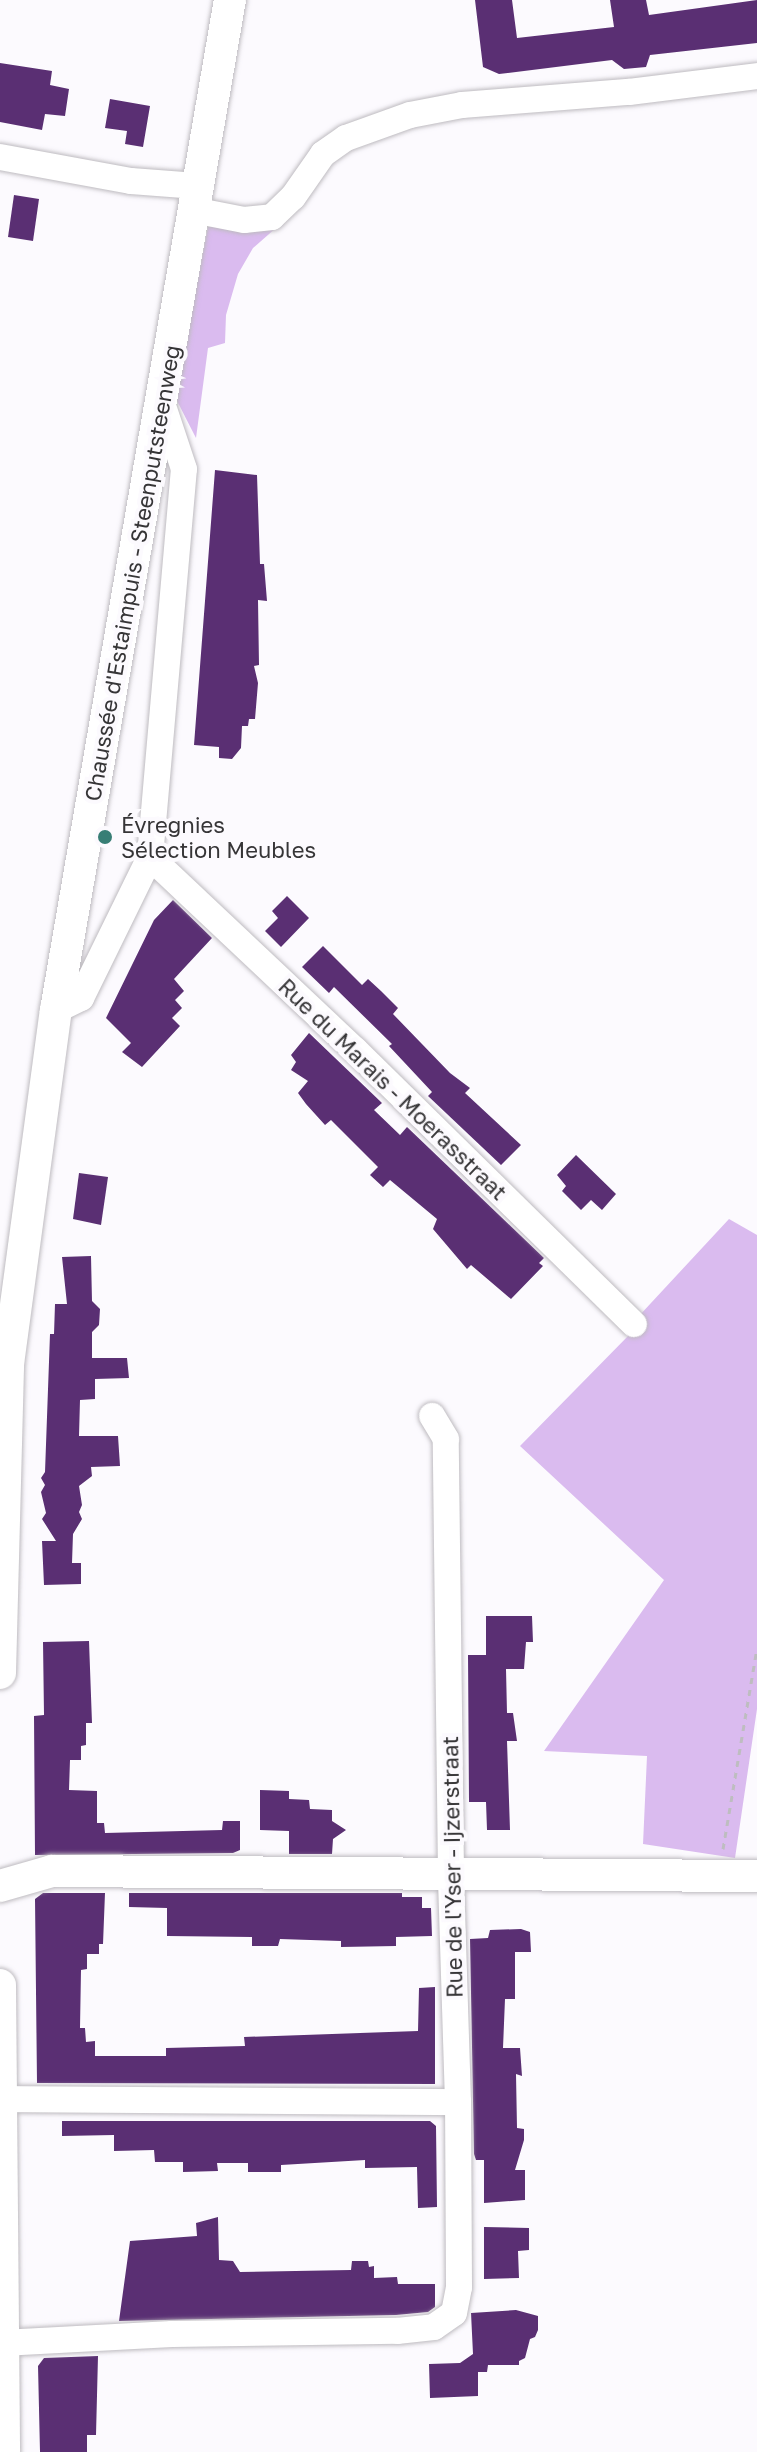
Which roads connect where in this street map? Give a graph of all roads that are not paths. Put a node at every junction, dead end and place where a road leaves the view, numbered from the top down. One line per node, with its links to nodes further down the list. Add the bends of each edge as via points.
1 (230, 0): 4 (main road, Chaussée d'Estaimpuis - Steenputsteenweg)
2 (757, 76): 4 (street, via 410,115 346,138 323,154 272,217 244,220)
3 (0, 157): 4 (street)
4 (195, 198): 5 (main road, Chaussée d'Estaimpuis - Steenputsteenweg)
5 (162, 403): 6 (street, via 184,469); 7 (main road, Chaussée d'Estaimpuis - Steenputsteenweg)
6 (150, 857): 7 (street, via 81,998); 8 (street, Rue du Marais - Moerasstraat)
7 (56, 1010): 10 (main road, Chaussée d'Estaimpuis - Steenputsteenweg, via 8,1364)
8 (634, 1324)
9 (432, 1416): 11 (street, Rue de l'Yser - Ijzerstraat, via 446,1439)
10 (0, 1673)
11 (451, 1873): 12 (main road); 13 (main road, via 52,1871); 16 (street, Rue de l'Yser - Ijzerstraat)
12 (757, 1876)
13 (0, 1886)
14 (0, 1985): 15 (main road)
15 (4, 2099): 16 (street); 17 (main road)
16 (458, 2102): 17 (street, Rue de l'Yser - Ijzerstraat, via 459,2287 454,2313 434,2327)
17 (2, 2343): 18 (main road)
18 (4, 2452)

